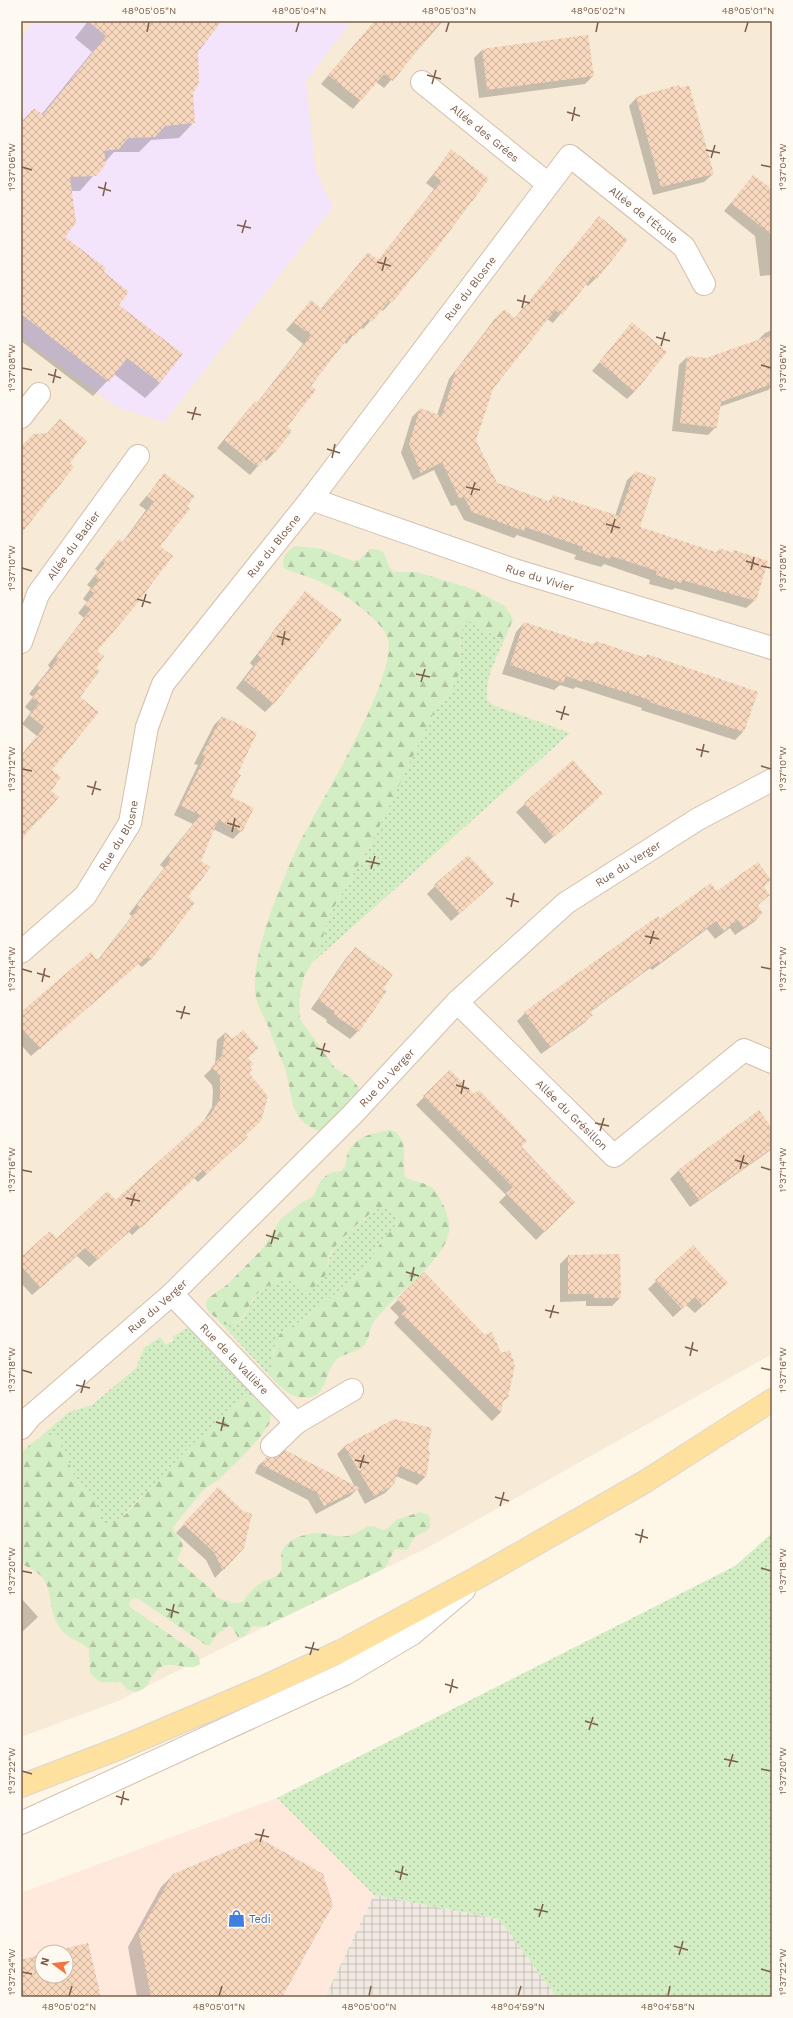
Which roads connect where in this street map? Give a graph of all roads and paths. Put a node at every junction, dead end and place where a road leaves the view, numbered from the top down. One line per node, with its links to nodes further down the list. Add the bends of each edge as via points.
1 (422, 82): 3 (street, Allée des Grées)
2 (570, 156): 3 (street, Rue du Blosne); 4 (street, Allée de l'Étoile, via 684,247)
3 (548, 184): 8 (street, Rue du Blosne)
4 (704, 284)
5 (39, 394): 6 (street)
6 (21, 417)
7 (138, 456): 9 (street, Allée du Badier, via 38,594)
8 (312, 499): 10 (street, Rue du Vivier, via 514,570); 12 (street, Rue du Blosne, via 163,684 147,727 130,823 86,896)
9 (21, 642)
10 (772, 648)
11 (772, 780): 13 (street, Rue du Verger, via 698,819 566,903)
12 (21, 952)
13 (457, 1002): 14 (street, Allée du Grésillon, via 614,1156 744,1050); 15 (street, Rue du Verger, via 352,1116)
14 (772, 1062)
15 (172, 1294): 18 (street, Rue du Verger); 19 (street, Rue de la Vallière)
16 (352, 1390): 19 (street)
17 (772, 1400): 21 (main road, via 646,1481)
18 (24, 1421)
19 (296, 1423): 20 (street)
20 (272, 1446)
21 (480, 1576): 22 (main road, via 341,1651 268,1685 120,1748); 23 (street, via 412,1634 345,1674)
22 (21, 1786)
23 (21, 1823)

